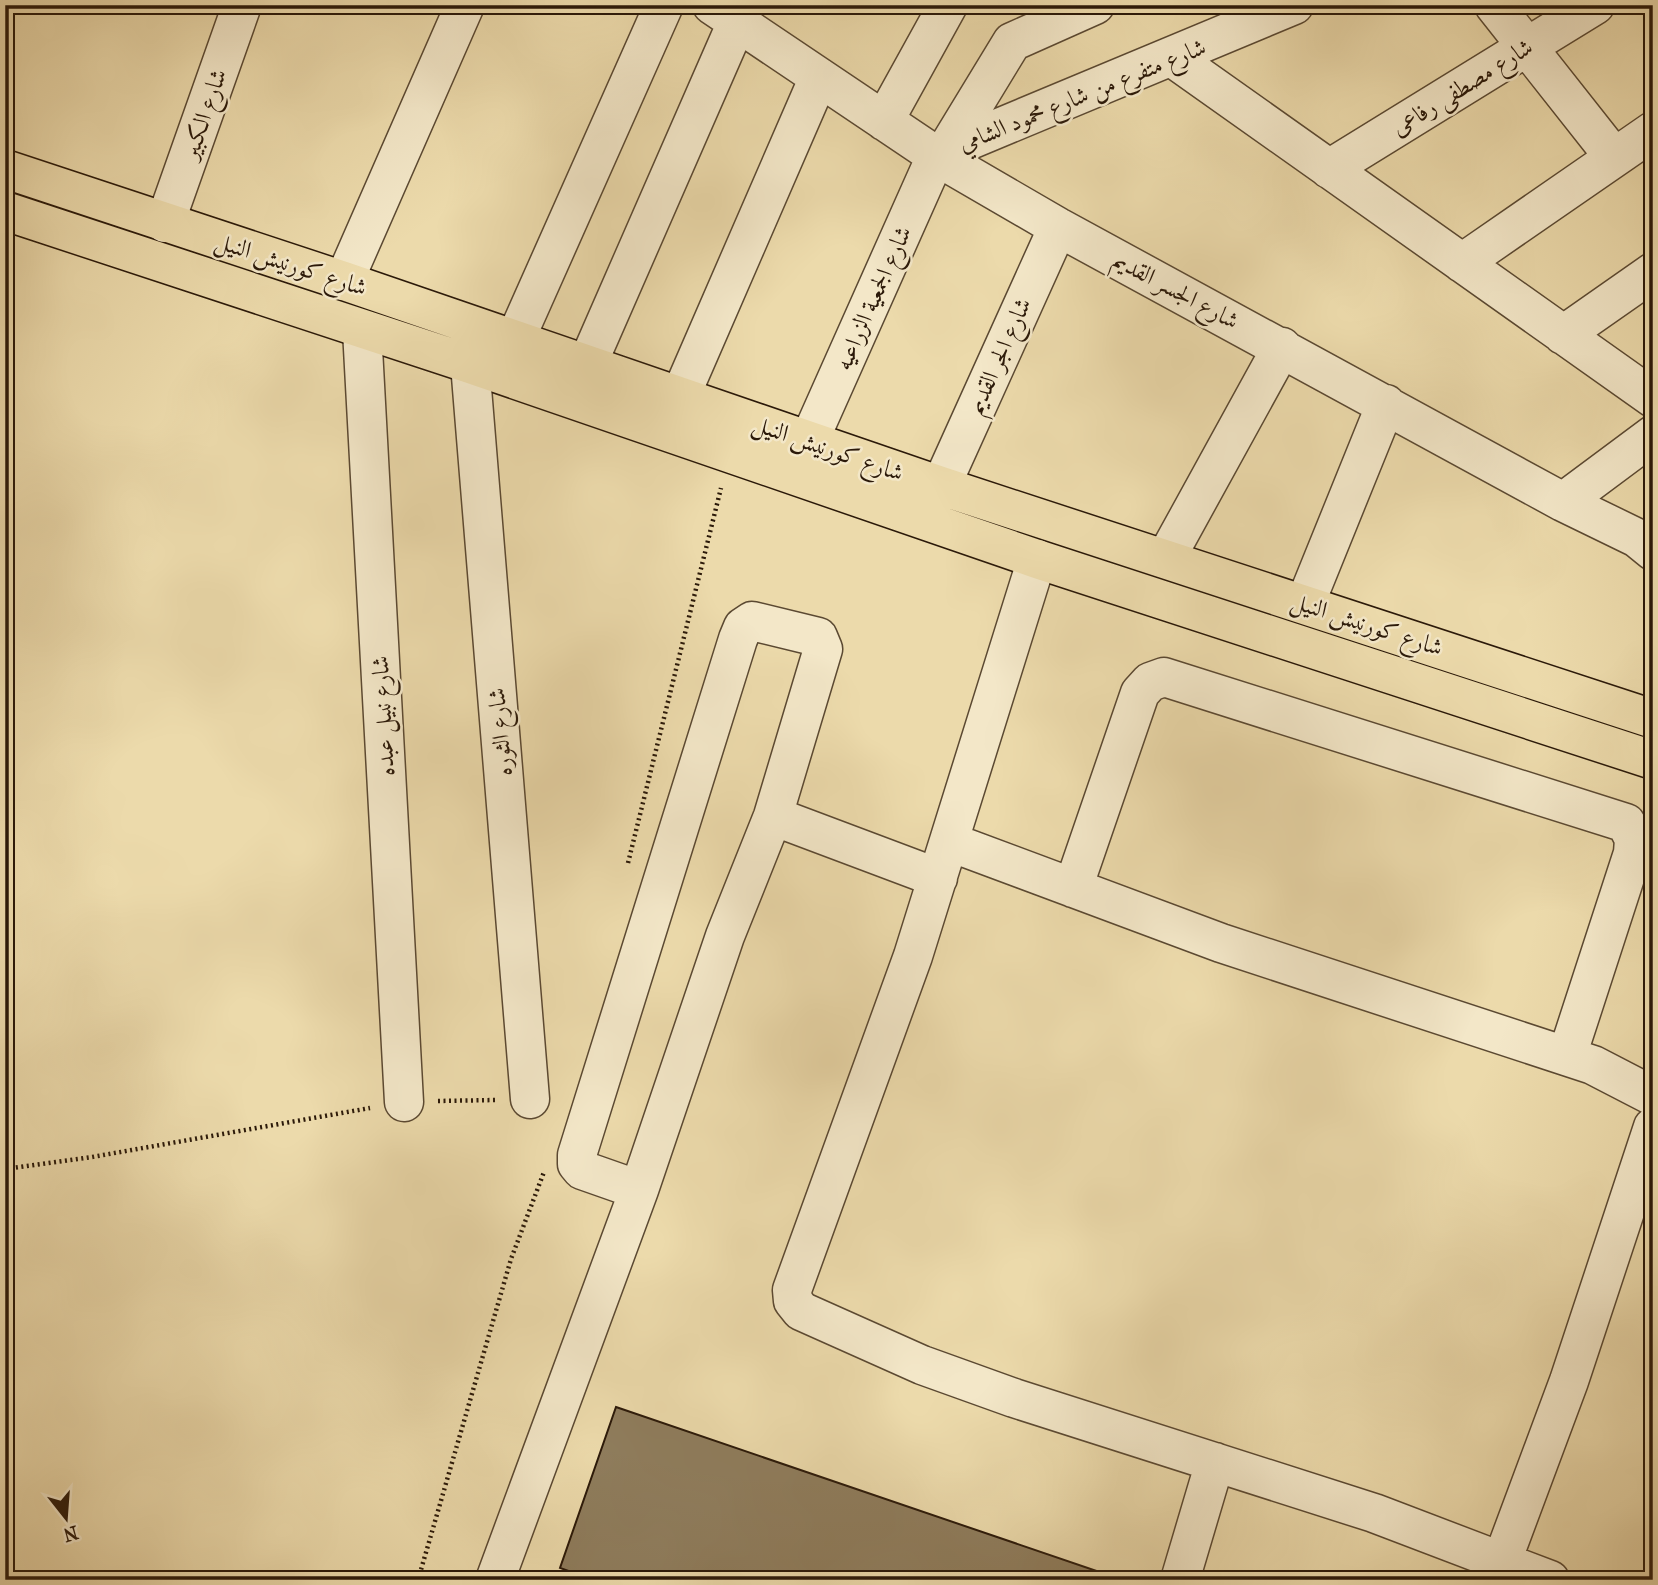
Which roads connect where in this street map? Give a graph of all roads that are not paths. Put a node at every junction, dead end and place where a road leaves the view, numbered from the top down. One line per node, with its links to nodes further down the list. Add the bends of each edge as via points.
1 (242, 5): 20 (street, شارع الكبير)
2 (465, 5): 24 (street)
3 (664, 5): 27 (street)
4 (948, 5): 13 (street)
5 (1095, 5): 15 (street, شارع الجمعية الزراعيه, via 1012,42)
6 (1294, 5): 11 (street, شارع متفرع من شارع محمود الشامي)
7 (1494, 5): 10 (street)
8 (1595, 5): 10 (street, شارع مصطفى رفاعى)
9 (724, 14): 12 (street, شارع الجسر القديم); 30 (street)
10 (1527, 47): 16 (street); 17 (street, شارع مصطفى رفاعى)
11 (1172, 58): 15 (street, شارع متفرع من شارع محمود الشامي); 17 (street)
12 (819, 77): 13 (street, شارع الجسر القديم); 31 (street)
13 (884, 121): 15 (street, شارع الجسر القديم)
14 (1653, 131): 16 (street)
15 (941, 155): 21 (street, شارع الجسر القديم); 35 (street, شارع الجمعية الزراعيه)
16 (1614, 157): 22 (street)
17 (1329, 169): 22 (street)
18 (7, 174): 20 (main road, شارع كورنيش النيل)
19 (5, 211): 25 (main road, شارع كورنيش النيل)
20 (165, 223): 24 (main road, شارع كورنيش النيل)
21 (1058, 227): 28 (street, شارع الجسر القديم); 36 (street, شارع الجر القديم)
22 (1462, 263): 26 (street)
23 (1653, 272): 26 (street)
24 (344, 281): 27 (main road, شارع كورنيش النيل)
25 (362, 330): 29 (main road, شارع كورنيش النيل); 51 (street, شارع نبيل عبده)
26 (1563, 335): 32 (street)
27 (515, 340): 30 (main road, شارع كورنيش النيل)
28 (1282, 347): 33 (street, شارع الجسر القديم); 39 (street)
29 (470, 364): 40 (main road, شارع كورنيش النيل); 50 (street, شارع الثوره)
30 (587, 365): 31 (main road, شارع كورنيش النيل)
31 (680, 397): 35 (main road, شارع كورنيش النيل)
32 (1653, 398)
33 (1386, 404): 37 (street, شارع الجسر القديم); 41 (street)
34 (1653, 435): 37 (street)
35 (809, 441): 36 (main road, شارع كورنيش النيل)
36 (940, 486): 39 (main road, شارع كورنيش النيل)
37 (1563, 502): 38 (street, شارع الجسر القديم, via 1637,538)
38 (1653, 551)
39 (1166, 558): 41 (main road, شارع كورنيش النيل)
40 (1037, 559): 43 (main road, شارع كورنيش النيل); 45 (street)
41 (1305, 604): 42 (main road, شارع كورنيش النيل)
42 (1653, 719)
43 (1653, 760)
44 (773, 816): 46 (street); 53 (street, via 725,936); 53 (street, via 823,649 818,637 752,621 738,639 577,1155 582,1170)
45 (950, 842): 46 (street); 47 (street)
46 (938, 878): 54 (street, via 792,1290 793,1301 801,1311 922,1365)
47 (1073, 888): 48 (street, via 1221,943); 48 (street, via 1140,693 1150,682 1164,677 1626,823 1634,839 1633,853)
48 (1567, 1056): 49 (street)
49 (1653, 1096)
50 (530, 1099)
51 (404, 1102)
52 (1653, 1127): 55 (street, via 1569,1381)
53 (639, 1190): 56 (street)
54 (1215, 1462): 55 (street, via 1374,1513); 57 (street)
55 (1529, 1574)
56 (495, 1580)
57 (1180, 1580)

